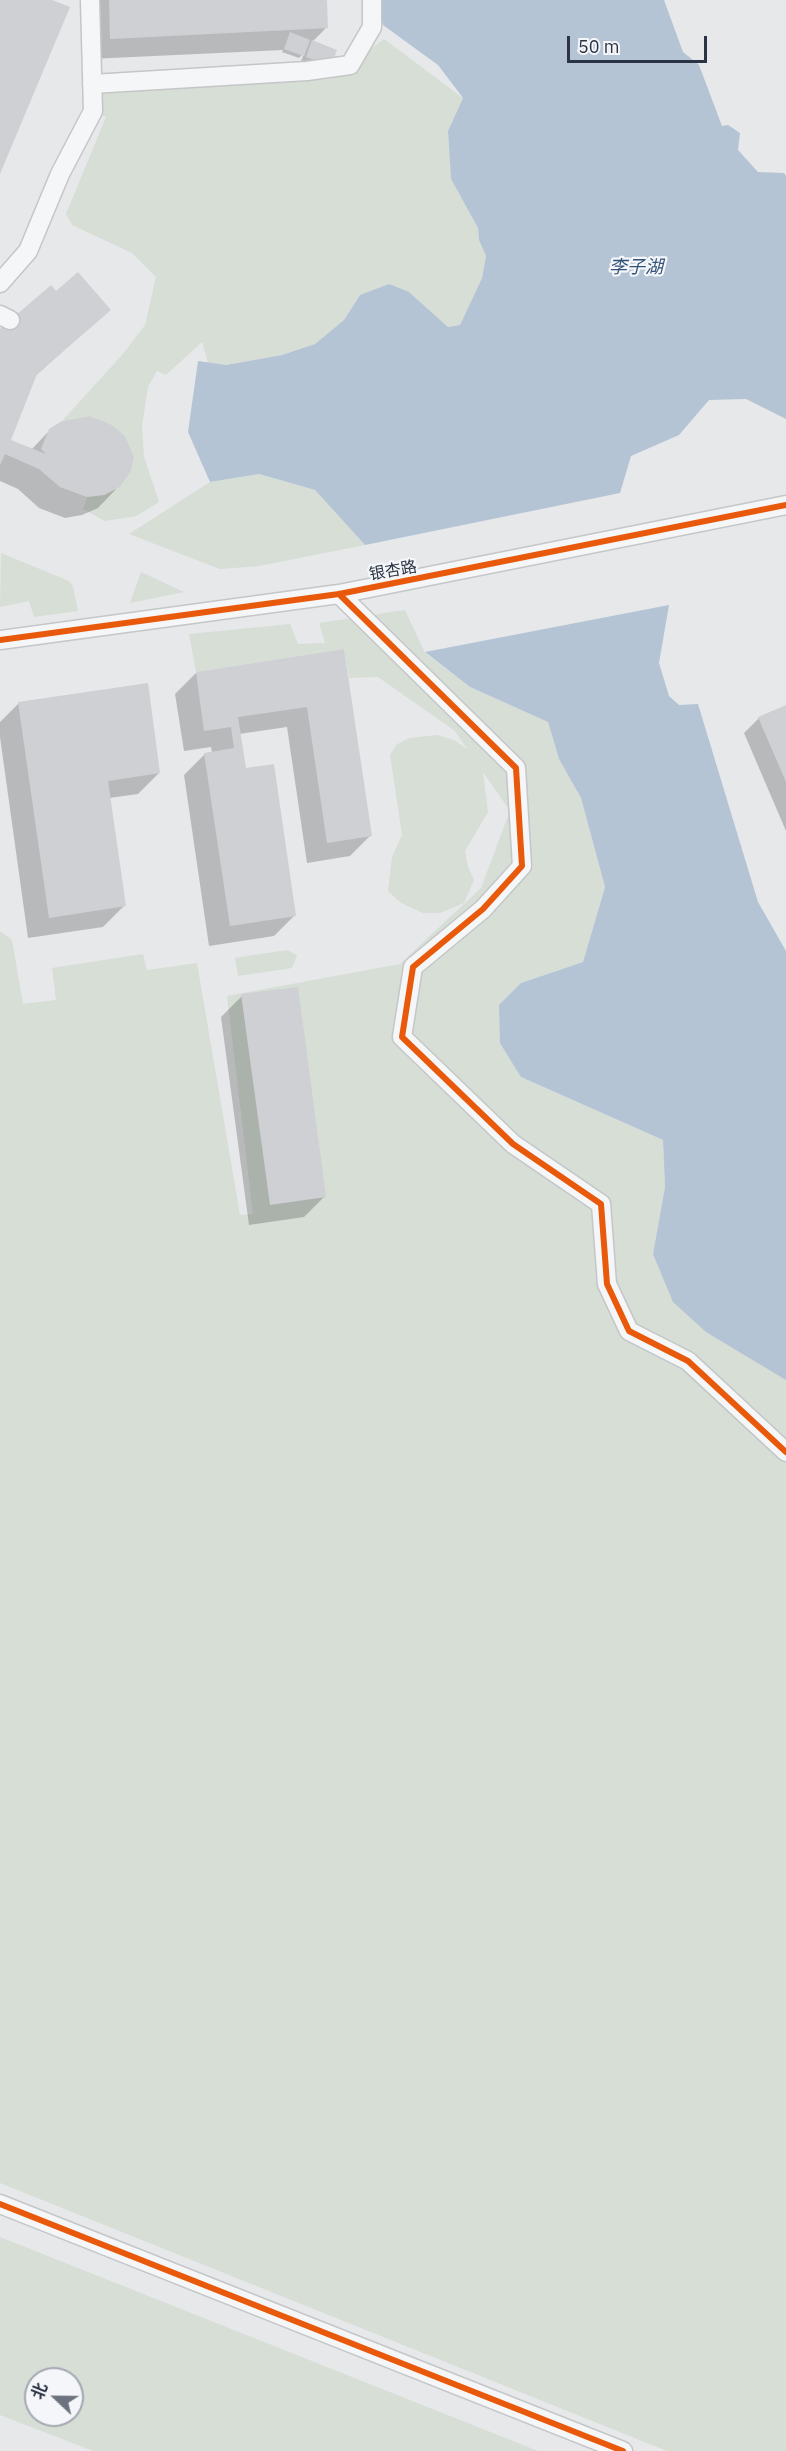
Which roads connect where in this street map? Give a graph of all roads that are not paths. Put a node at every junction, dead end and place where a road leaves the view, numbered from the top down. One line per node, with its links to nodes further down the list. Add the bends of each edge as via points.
1 (90, 0): 3 (street)
2 (372, 0): 3 (street, via 372,27 350,65)
3 (92, 84): 4 (street, via 93,111 60,174 28,251)
4 (0, 283)
5 (786, 505): 6 (street, 银杏路)
6 (339, 594): 7 (street, 银杏路); 8 (street, via 516,768 522,866 483,909 412,967 402,1037 513,1144 601,1204 607,1284 629,1331 688,1361)
7 (0, 640)
8 (786, 1452)
9 (0, 2204): 10 (street)
10 (623, 2451)

